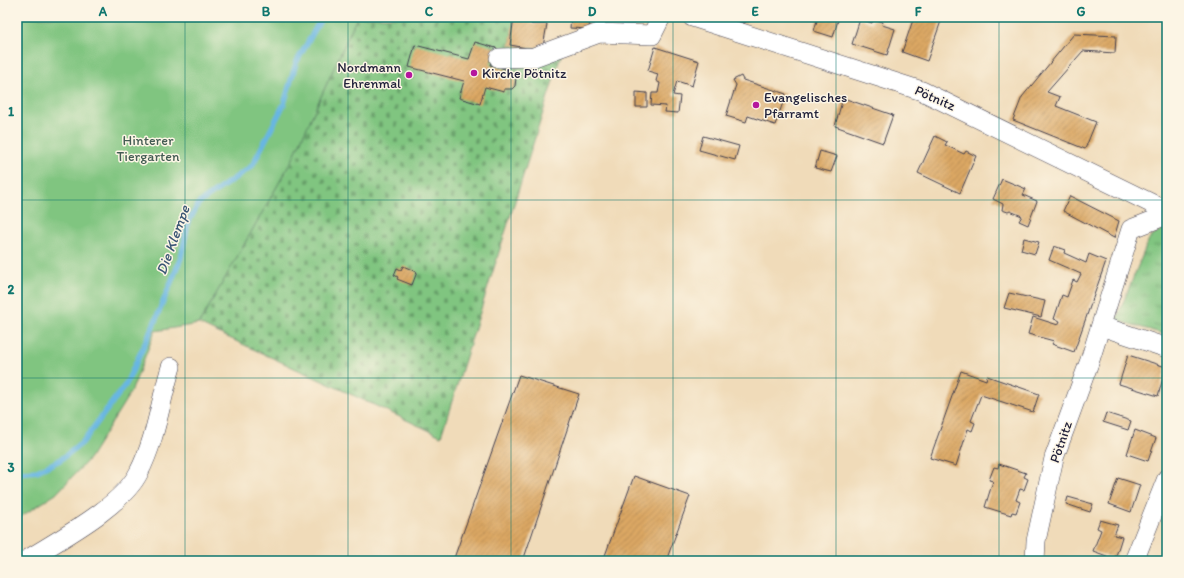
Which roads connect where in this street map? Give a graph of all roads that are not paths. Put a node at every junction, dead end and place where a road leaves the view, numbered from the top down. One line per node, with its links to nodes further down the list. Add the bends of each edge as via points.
1 (661, 17): 3 (street, via 652,35 599,33 534,57)
2 (692, 17): 4 (street, Pötnitz, via 922,91)
3 (499, 58)
4 (1167, 210)
5 (1167, 215): 6 (street, Pötnitz, via 1131,229)
6 (1101, 326): 7 (street); 11 (street, Pötnitz, via 1054,458 1036,541)
7 (1167, 348)
8 (171, 367): 10 (street, via 157,424 139,473 113,505)
9 (1167, 478): 12 (street)
10 (25, 561)
11 (1035, 561)
12 (1134, 561)

